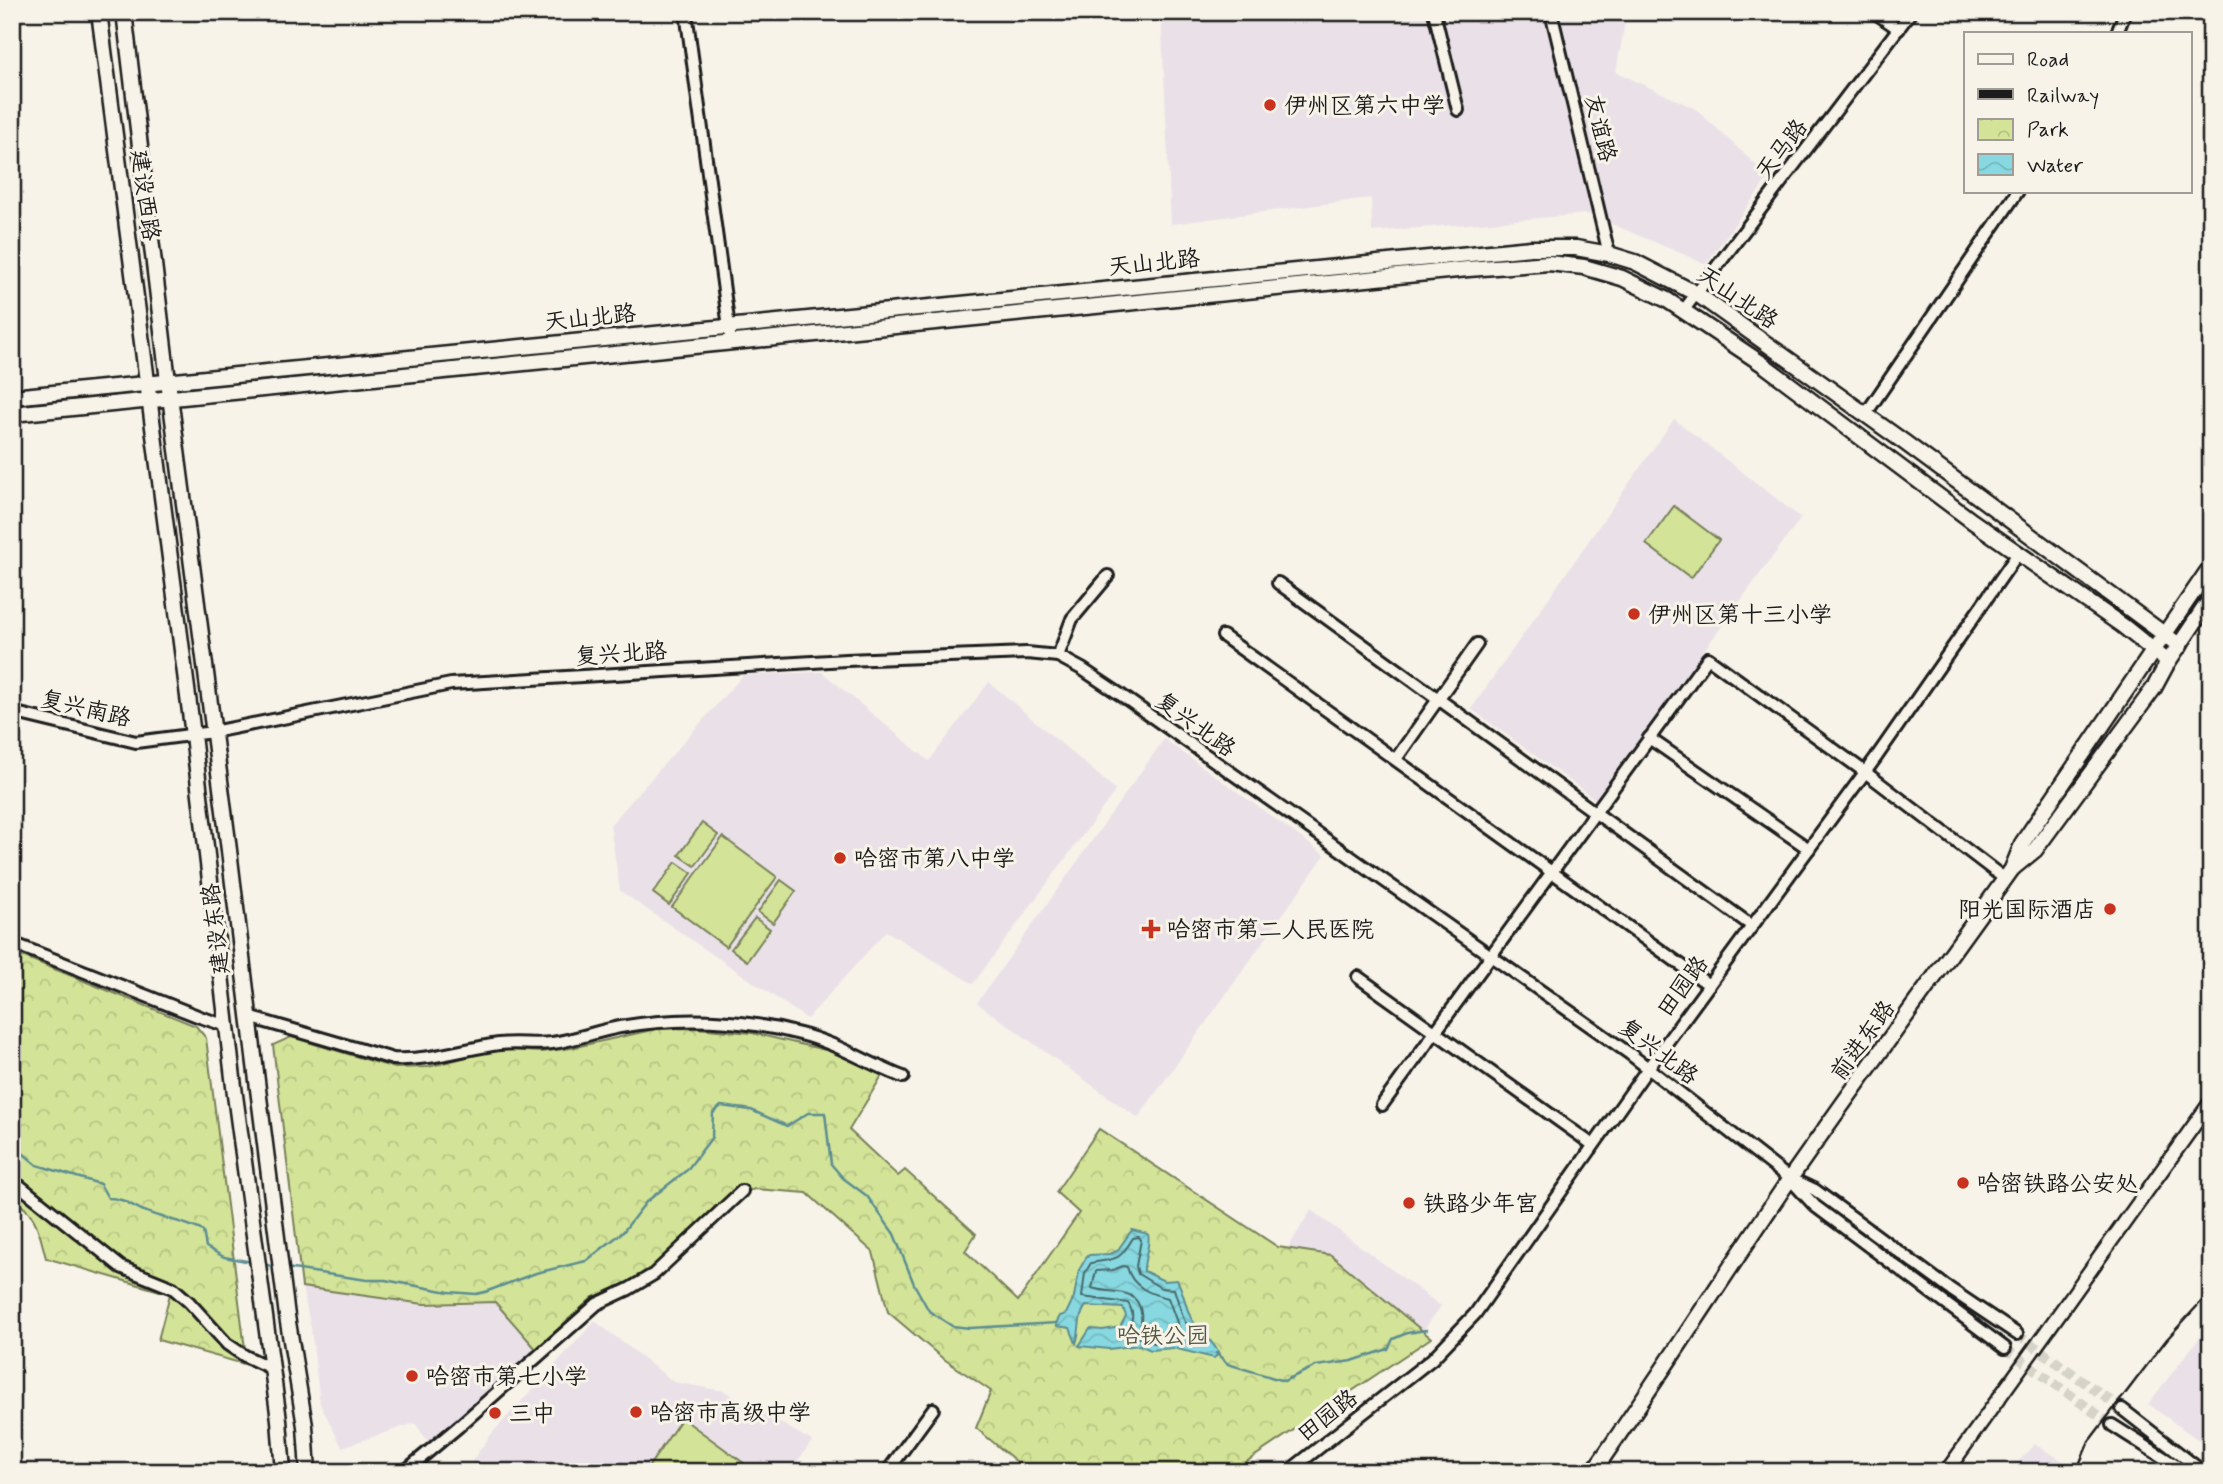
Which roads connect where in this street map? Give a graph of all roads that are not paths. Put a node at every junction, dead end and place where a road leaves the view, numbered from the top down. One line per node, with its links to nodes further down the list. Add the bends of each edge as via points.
1 (99, 12): 18 (main road, 建设西路)
2 (124, 12): 17 (main road, 建设西路)
3 (686, 12): 16 (street)
4 (1434, 12): 11 (street)
5 (1551, 12): 13 (street, 友谊路)
6 (1874, 12): 9 (street)
7 (1912, 12): 9 (street, 天马路)
8 (2125, 13): 10 (street)
9 (1899, 29): 14 (street, 天马路)
10 (2117, 32)
11 (1458, 110)
12 (2017, 192): 23 (street)
13 (1609, 254): 14 (main road, 天山北路, via 1636,262); 16 (main road, 天山北路, via 1531,248)
14 (1697, 294): 15 (street, 天马路); 23 (main road, 天山北路)
15 (1684, 311): 16 (main road, via 1622,278 1549,263); 24 (main road)
16 (730, 334): 17 (main road, 天山北路); 20 (main road)
17 (168, 381): 18 (main road, 天山北路); 20 (main road, 建设东路)
18 (148, 383): 19 (main road, 天山北路); 21 (main road, 建设东路)
19 (12, 397)
20 (170, 397): 21 (main road); 38 (main road, 建设东路)
21 (150, 400): 22 (main road); 39 (main road, 建设东路)
22 (12, 414)
23 (1865, 415): 29 (main road, 天山北路)
24 (2019, 552): 33 (main road); 42 (street, 田园路)
25 (2211, 566): 29 (main road, 前进东路)
26 (1108, 576): 34 (street, via 1072,620)
27 (1278, 583): 36 (street)
28 (2211, 598): 32 (main road)
29 (2164, 634): 32 (main road, 天山北路); 33 (main road, 前进东路)
30 (1223, 636): 41 (street)
31 (1477, 644): 36 (street)
32 (2180, 646): 35 (main road)
33 (2154, 650): 35 (main road); 46 (main road, 前进东路, via 2024,842)
34 (1058, 656): 38 (street, 复兴北路, via 1027,653 846,660 451,684); 49 (street, 复兴北路, via 1121,695)
35 (2168, 662): 46 (main road, via 2154,688 2035,850)
36 (1439, 699): 41 (street); 43 (street)
37 (12, 712): 39 (street, 复兴南路, via 136,741)
38 (213, 732): 39 (street, 复兴北路); 52 (main road, 建设东路)
39 (193, 735): 53 (main road, 建设东路)
40 (1649, 738): 42 (street, via 1708,658); 43 (street); 44 (street)
41 (1396, 759): 45 (street)
42 (1865, 772): 44 (street, 田园路); 46 (street)
43 (1596, 811): 45 (street); 47 (street)
44 (1809, 849): 47 (street, 田园路)
45 (1552, 871): 49 (street); 51 (street)
46 (2009, 874): 59 (main road, 前进东路)
47 (1752, 926): 51 (street, 田园路)
48 (12, 943): 53 (street)
49 (1490, 956): 54 (street); 55 (street, 复兴北路)
50 (1358, 977): 54 (street)
51 (1709, 985): 55 (street, 田园路)
52 (248, 1017): 56 (street, via 394,1059 415,1060 501,1044 554,1043 670,1021 763,1025 839,1046); 70 (main road, 建设东路)
53 (227, 1026): 64 (main road, 建设东路)
54 (1436, 1031): 57 (street); 58 (street)
55 (1647, 1068): 58 (street, 田园路); 59 (street, 复兴北路)
56 (904, 1077)
57 (1381, 1105)
58 (1593, 1145): 73 (street, 田园路, via 1465,1326 1433,1359)
59 (1790, 1179): 62 (street, via 1815,1190); 63 (street, 复兴北路, via 1815,1206); 74 (main road, 前进东路)
60 (12, 1183): 64 (street, via 121,1266 173,1288 227,1344)
61 (742, 1191): 71 (street, via 654,1274 597,1304)
62 (2017, 1334)
63 (2005, 1348)
64 (273, 1369): 69 (main road, 建设东路)
65 (933, 1409): 72 (street)
66 (2122, 1409): 75 (street)
67 (2112, 1425): 68 (street)
68 (2182, 1469)
69 (283, 1472)
70 (308, 1472)
71 (404, 1472)
72 (887, 1472)
73 (1287, 1472)
74 (1593, 1472)
75 (2203, 1472)

